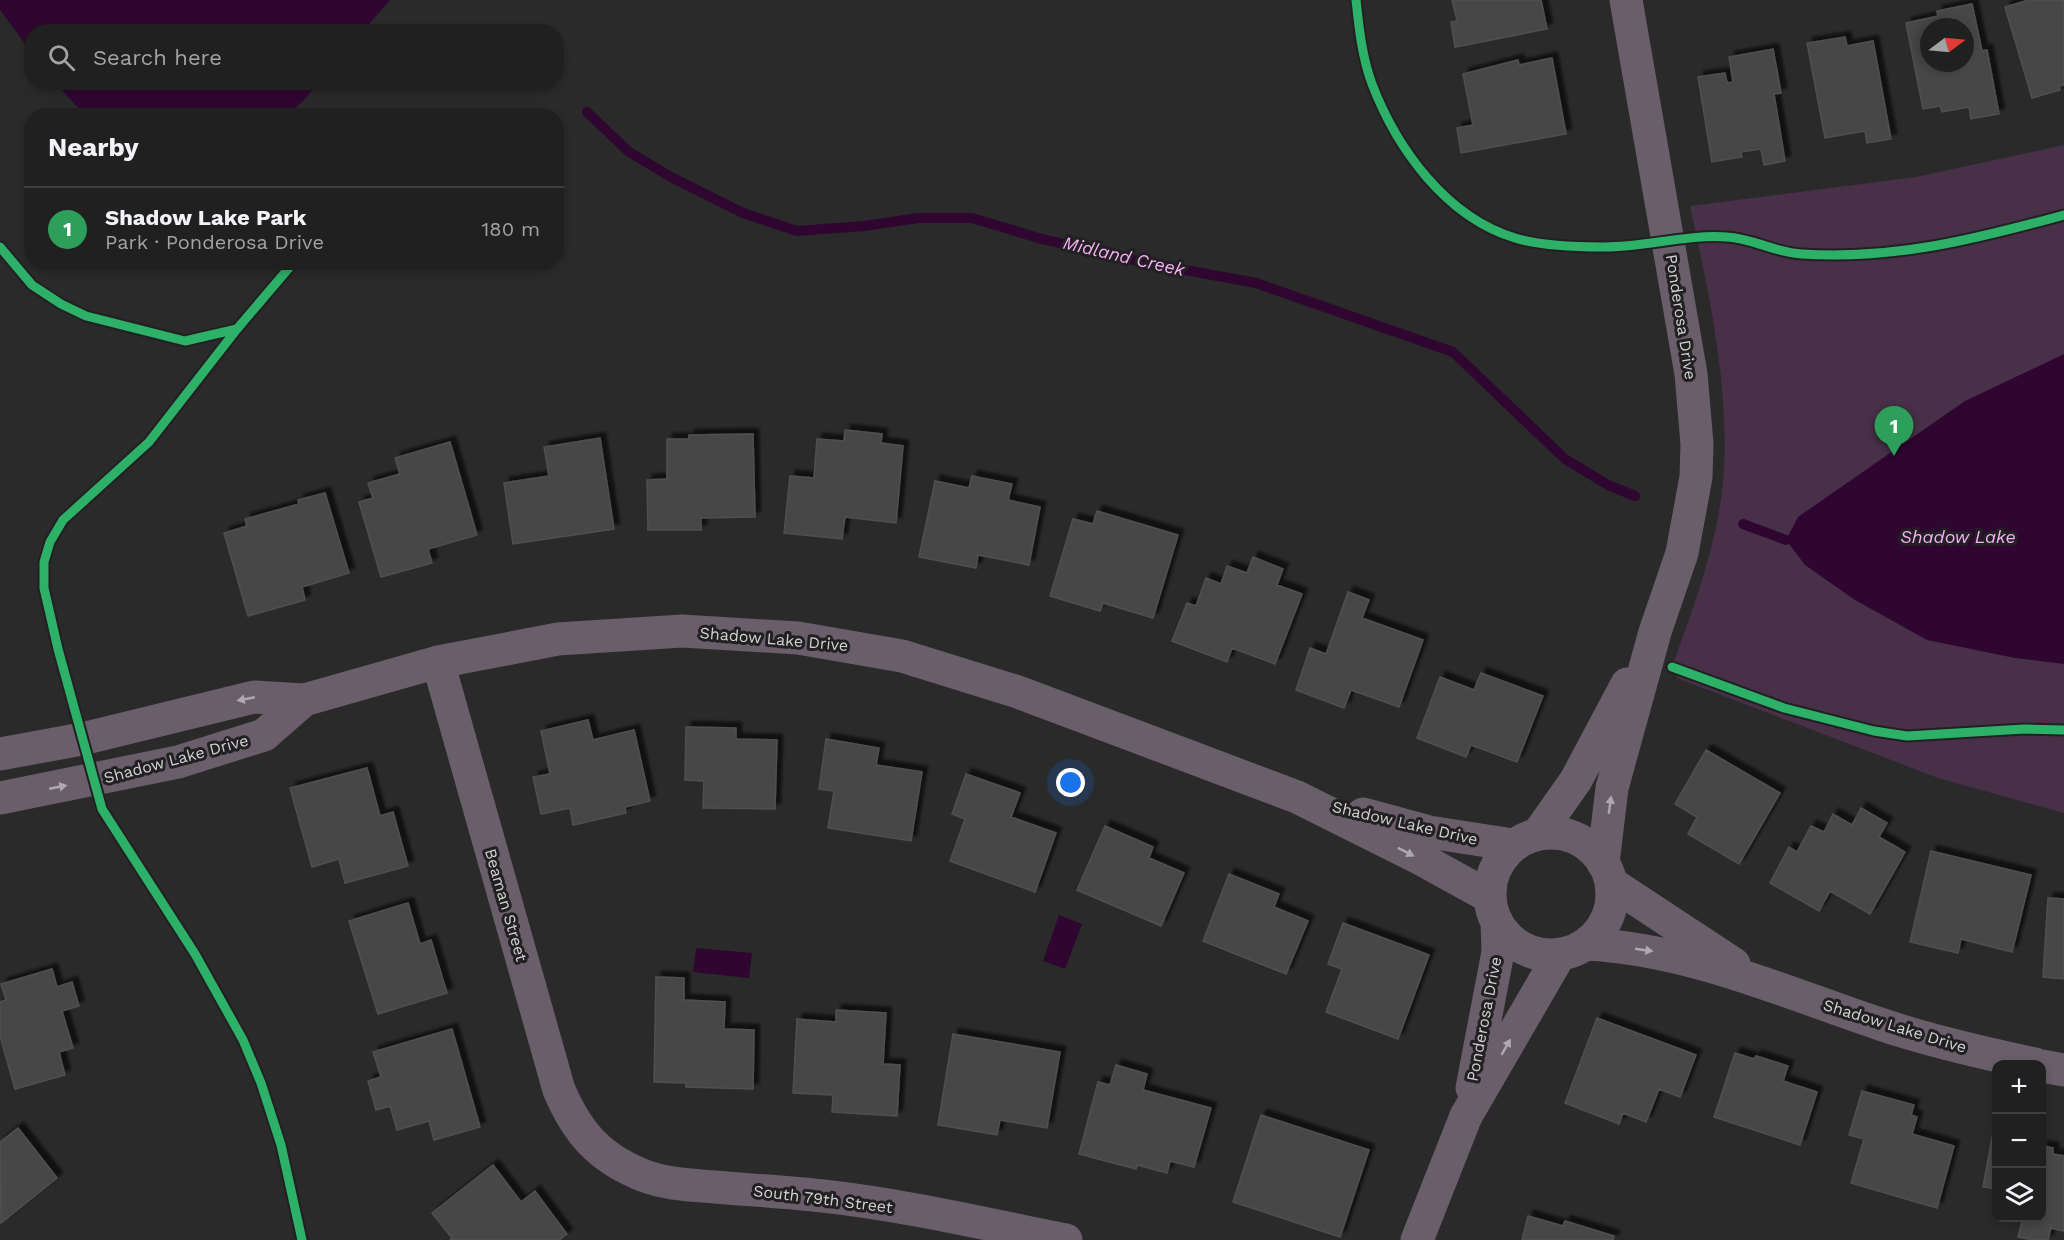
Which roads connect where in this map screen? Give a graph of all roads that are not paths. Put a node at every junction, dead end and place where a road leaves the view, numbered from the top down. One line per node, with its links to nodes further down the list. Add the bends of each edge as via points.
1 (1626, 0): 2 (street, Ponderosa Drive, via 1691,374 1697,444 1690,519)
2 (1655, 632): 8 (street, Ponderosa Drive, via 1576,780); 9 (street, Ponderosa Drive, one-way to 2, via 1612,788)
3 (438, 662): 4 (street, Shadow Lake Drive); 6 (street, Shadow Lake Drive, via 558,639 682,631 745,633 855,646 965,674); 17 (street, Beaman Street, via 559,1090 571,1118)
4 (304, 700): 5 (street, Shadow Lake Drive, one-way to 5, via 254,697 82,739); 7 (street, Shadow Lake Drive, one-way to 4, via 178,762 264,735)
5 (0, 754)
6 (1297, 797): 8 (street, Shadow Lake Drive, via 1429,832); 10 (street, Shadow Lake Drive, one-way to 10, via 1421,860)
7 (0, 798)
8 (1526, 840): 9 (street, via 1553,833 1575,838 1594,850); 10 (street, via 1495,869)
9 (1607, 873): 11 (street, via 1610,911 1596,935); 12 (street, Shadow Lake Drive)
10 (1493, 910): 11 (street, via 1517,944 1545,954); 16 (street, Ponderosa Drive, via 1497,952)
11 (1573, 949): 12 (street, Shadow Lake Drive, one-way to 12, via 1657,952); 16 (street, Ponderosa Drive, one-way to 11)
12 (1758, 980): 13 (street, Shadow Lake Drive, via 1883,1025)
13 (2016, 1060)
14 (2046, 1067): 15 (street)
15 (2064, 1070)
16 (1466, 1116): 19 (street, Ponderosa Drive)
17 (589, 1141): 18 (street, South 79th Street, via 611,1160 674,1184 835,1198)
18 (1066, 1240)
19 (1417, 1240)

